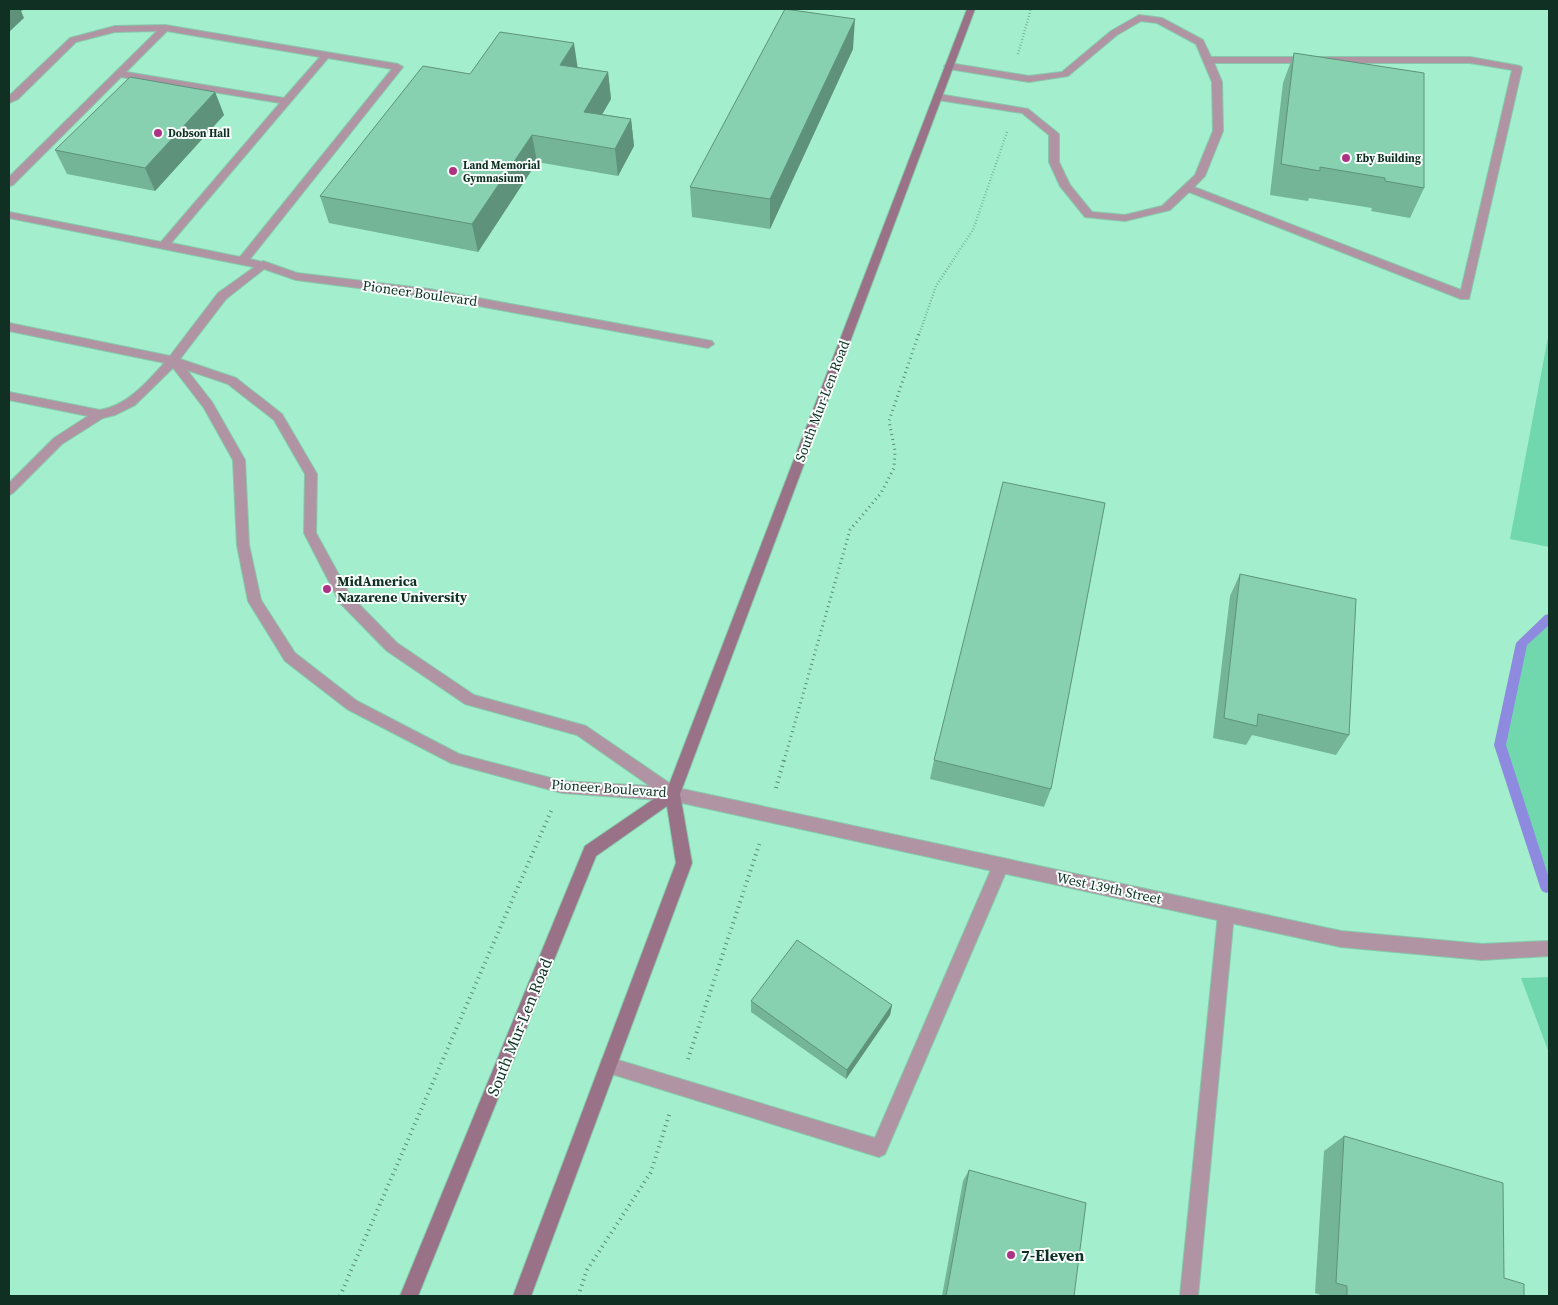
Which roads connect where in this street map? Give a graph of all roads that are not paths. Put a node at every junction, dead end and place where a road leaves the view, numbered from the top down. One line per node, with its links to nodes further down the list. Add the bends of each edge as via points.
1 (971, 9): 5 (main road, South Mur-Len Road)
2 (165, 28): 3 (street); 6 (street); 8 (street, via 115,29 73,40)
3 (326, 55): 9 (street); 14 (street, via 398,67)
4 (1208, 60): 5 (street, via 1200,42 1159,20 1139,18 1114,33 1065,74 1029,79); 11 (street, via 1216,82 1218,131 1200,176); 11 (street, via 1470,60 1516,68 1465,296)
5 (949, 66): 7 (main road, South Mur-Len Road)
6 (119, 74): 9 (street); 10 (street)
7 (938, 96): 11 (street, via 1025,111 1054,134 1054,162 1065,186 1089,215 1125,218 1166,208); 22 (main road, South Mur-Len Road)
8 (11, 100)
9 (287, 101): 13 (street)
10 (9, 183)
11 (1187, 188)
12 (9, 215): 13 (street, Pioneer Boulevard)
13 (164, 245): 14 (street, Pioneer Boulevard)
14 (243, 261): 15 (street, Pioneer Boulevard)
15 (263, 265): 17 (street, Pioneer Boulevard, via 296,276 429,292); 18 (street, via 222,296)
16 (9, 327): 18 (street, Pioneer Boulevard)
17 (708, 344)
18 (173, 361): 20 (street, via 138,397 112,413); 22 (street, Pioneer Boulevard, via 232,381 278,417 311,474 310,533 344,599 392,647 470,700 582,730); 22 (street, Pioneer Boulevard, via 208,405 240,460 244,545 255,601 290,657 352,705 456,759 562,787)
19 (9, 396): 20 (street)
20 (100, 414): 21 (street, via 58,441)
21 (11, 484)
22 (673, 794): 23 (street, West 139th Street); 26 (main road, South Mur-Len Road, via 684,863); 27 (main road, South Mur-Len Road, via 590,851)
23 (1001, 865): 24 (street, West 139th Street); 26 (street, via 879,1148)
24 (1226, 914): 25 (street, West 139th Street, via 1341,938 1482,952); 29 (street)
25 (1549, 950)
26 (608, 1065): 28 (main road, South Mur-Len Road)
27 (409, 1296)
28 (522, 1296)
29 (1190, 1296)

